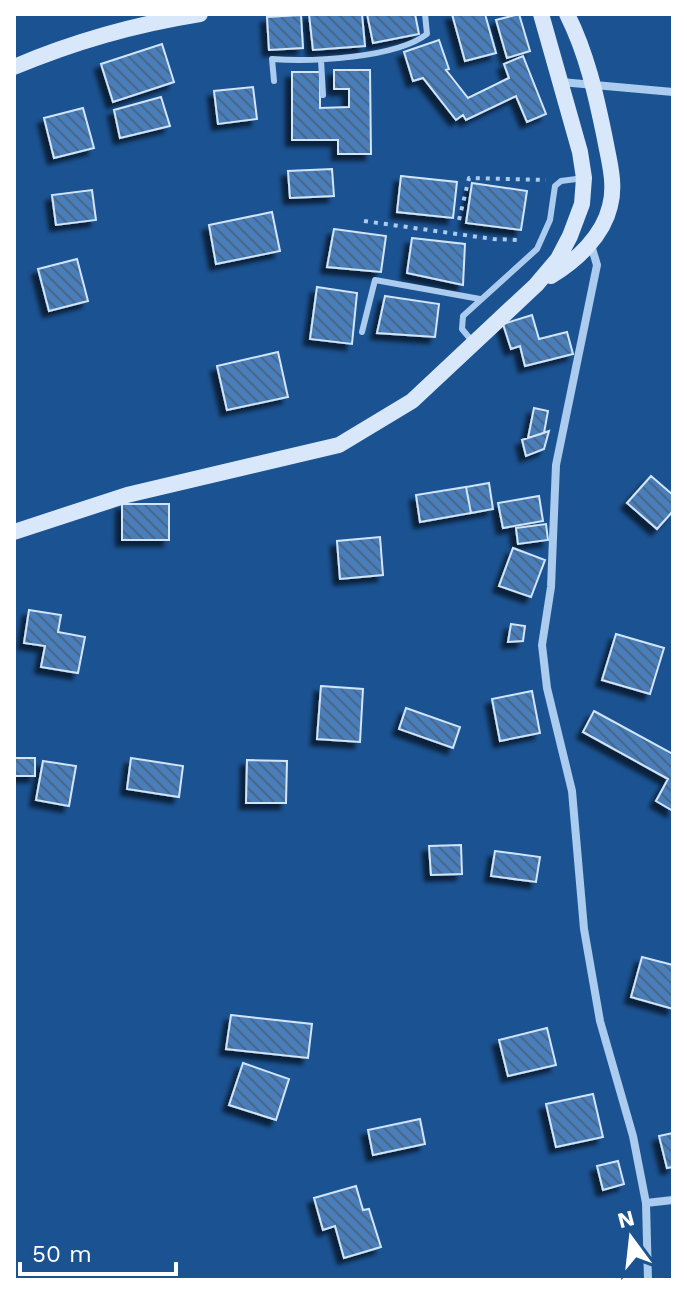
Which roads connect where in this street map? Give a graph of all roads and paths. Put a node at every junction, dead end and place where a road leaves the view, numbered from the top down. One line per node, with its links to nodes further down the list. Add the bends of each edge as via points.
1 (200, 14): 6 (main road, via 114,33)
2 (425, 14): 5 (lane, via 427,34 416,42)
3 (541, 14): 8 (main road)
4 (567, 14): 9 (main road)
5 (321, 60): 7 (lane, via 272,59); 11 (lane)
6 (14, 67)
7 (274, 81)
8 (561, 82): 9 (street); 12 (main road)
9 (594, 85): 10 (street); 17 (main road, via 613,189 605,221)
10 (673, 92)
11 (323, 95)
12 (584, 178): 13 (lane); 18 (main road, via 582,204 570,236)
13 (561, 181): 14 (path, via 469,178); 19 (lane, via 537,249)
14 (459, 220)
15 (364, 221): 16 (path)
16 (520, 240)
17 (591, 244): 18 (main road); 24 (street, via 597,265 556,465 551,587 542,645 572,791 584,929 600,1021)
18 (536, 285): 21 (main road)
19 (482, 299): 20 (lane, via 375,280); 21 (lane, via 462,323)
20 (362, 332)
21 (474, 344): 22 (main road, via 412,401 339,445 127,495)
22 (14, 532)
23 (673, 1200): 24 (street)
24 (646, 1203): 25 (street)
25 (648, 1280)

